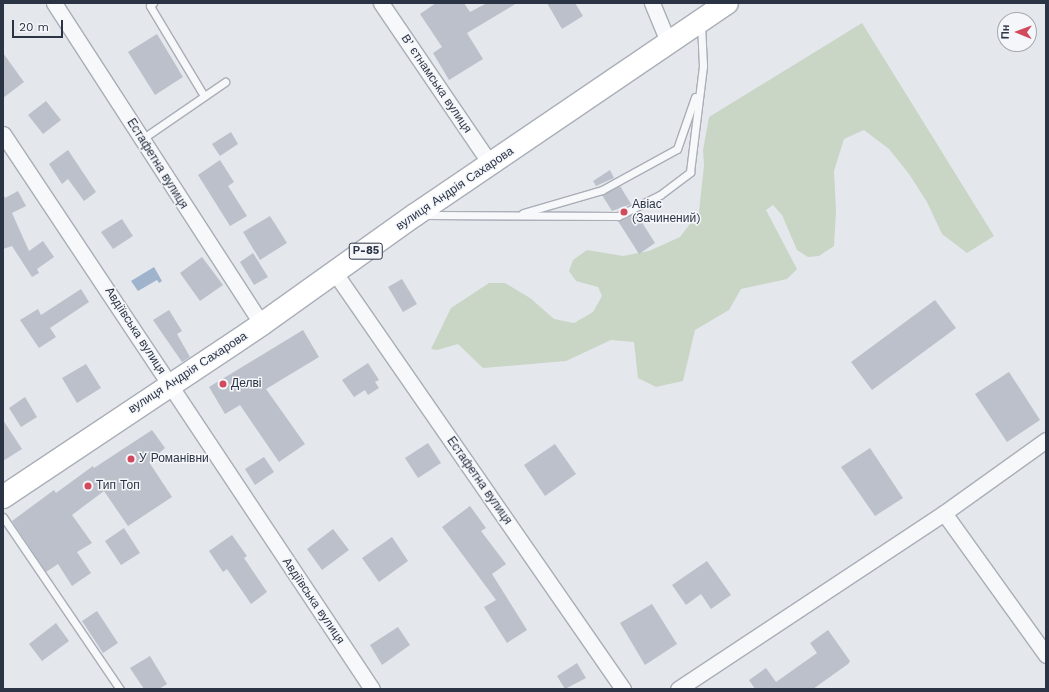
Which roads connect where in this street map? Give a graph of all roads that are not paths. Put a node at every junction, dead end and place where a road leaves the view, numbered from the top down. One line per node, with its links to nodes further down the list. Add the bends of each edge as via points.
1 (54, 3): 12 (street, Естафетна вулиця)
2 (153, 3): 10 (lane, via 150,6)
3 (381, 3): 13 (street, Вʼєтнамська вулиця)
4 (727, 3): 6 (main road, вулиця Андрія Сахарова / Р-85)
5 (654, 4): 7 (street)
6 (700, 22): 7 (main road, вулиця Андрія Сахарова / Р-85); 8 (lane)
7 (668, 44): 13 (main road, вулиця Андрія Сахарова / Р-85)
8 (703, 66): 15 (lane, via 694,103 677,149 602,190); 15 (lane, via 690,172 660,196 618,216)
9 (226, 82): 10 (lane)
10 (204, 96): 12 (lane)
11 (3, 134): 18 (street, Авдіївська вулиця)
12 (142, 139): 17 (street, Естафетна вулиця)
13 (491, 165): 14 (main road, вулиця Андрія Сахарова / Р-85)
14 (415, 215): 15 (lane); 16 (main road, вулиця Андрія Сахарова / Р-85)
15 (515, 215)
16 (335, 273): 17 (main road, вулиця Андрія Сахарова / Р-85); 26 (street, Естафетна вулиця)
17 (262, 324): 18 (main road, вулиця Андрія Сахарова / Р-85)
18 (169, 384): 20 (main road, вулиця Андрія Сахарова / Р-85); 25 (street, Авдіївська вулиця)
19 (1046, 440): 21 (street)
20 (3, 497)
21 (944, 513): 23 (street); 27 (street)
22 (3, 517): 24 (lane)
23 (1046, 655)
24 (120, 689)
25 (372, 689)
26 (624, 689)
27 (678, 689)

